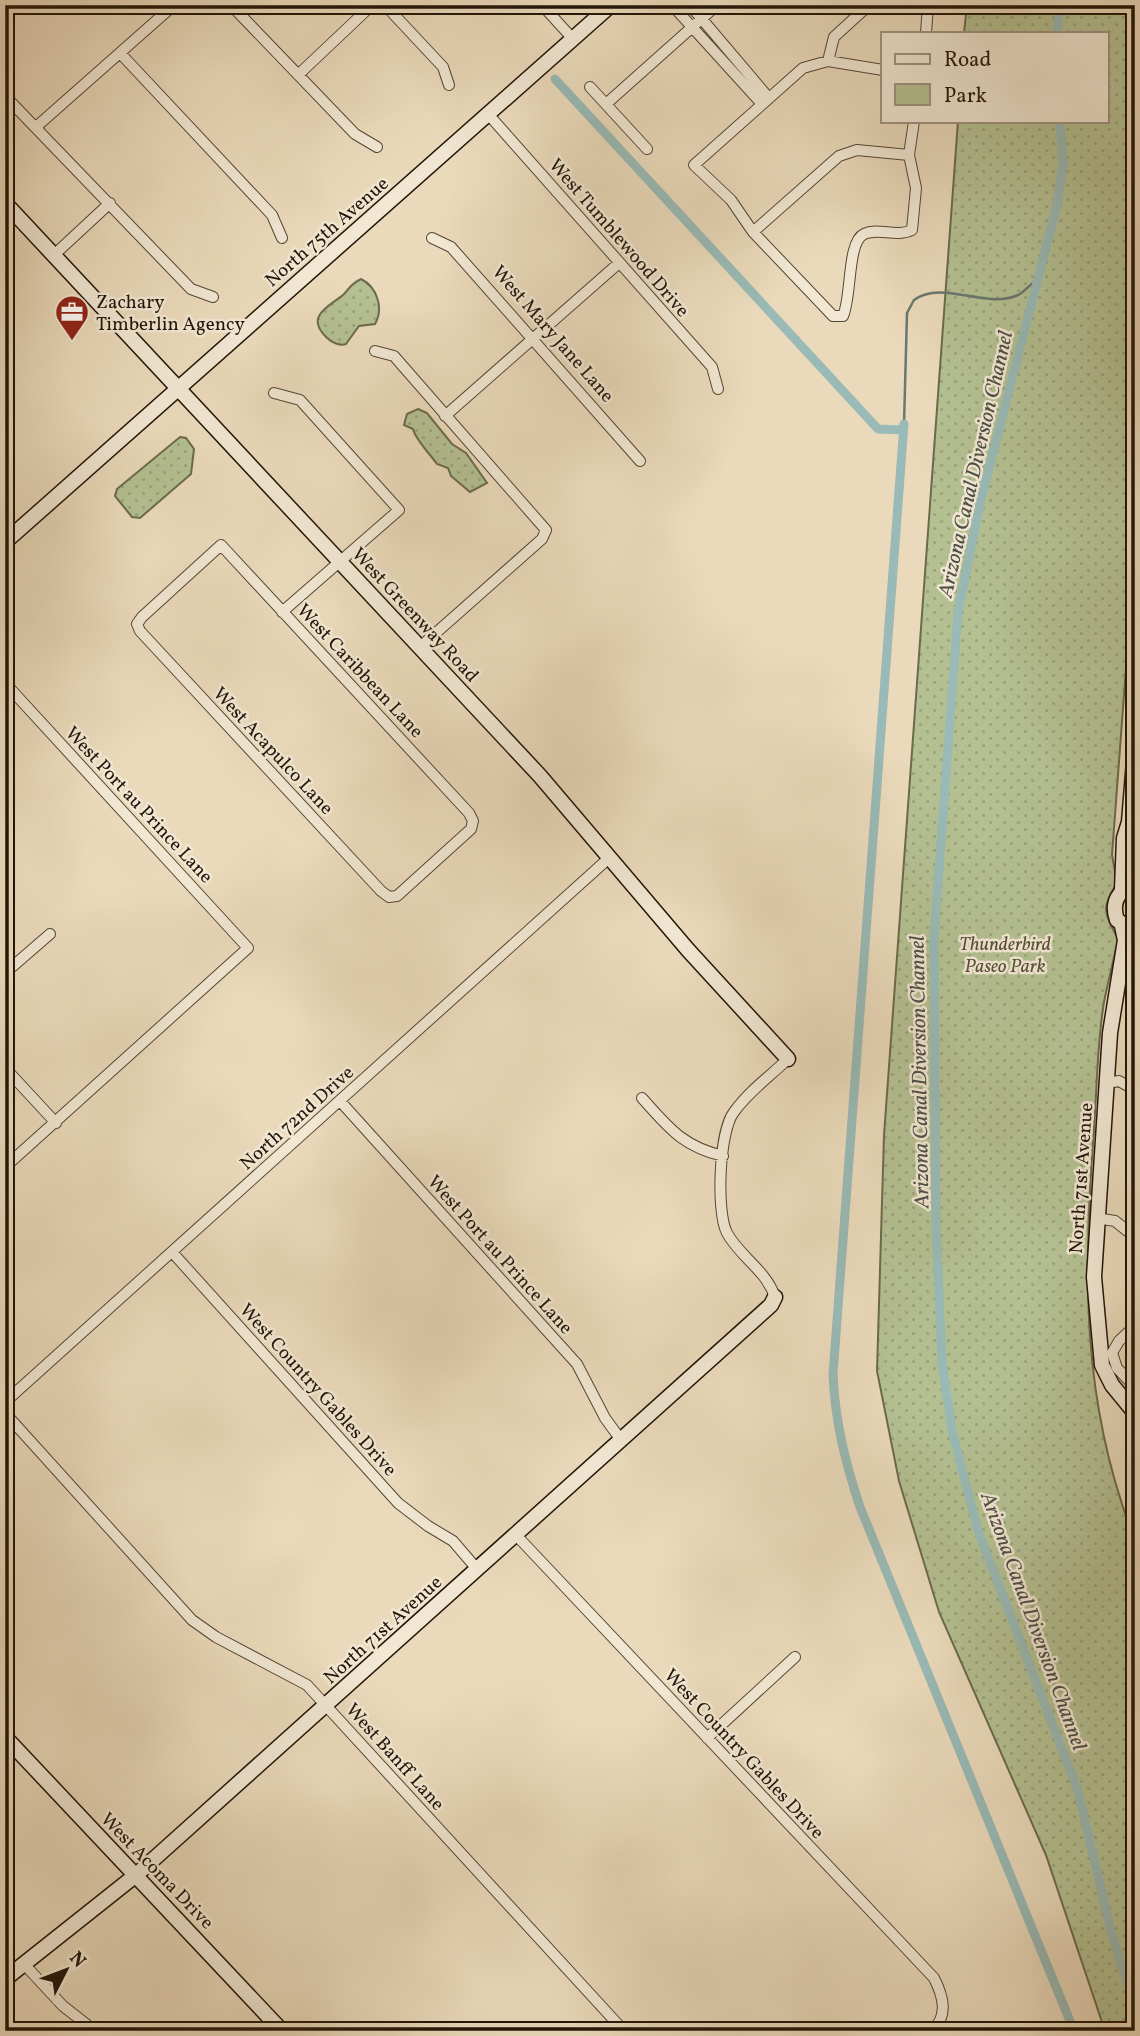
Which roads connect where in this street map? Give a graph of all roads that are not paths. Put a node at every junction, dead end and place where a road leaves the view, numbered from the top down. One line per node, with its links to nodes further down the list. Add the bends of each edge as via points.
1 (174, 5): 16 (street)
2 (231, 5): 20 (street)
3 (372, 5): 20 (street)
4 (386, 5): 22 (street, via 443,66)
5 (542, 5): 15 (street)
6 (611, 5): 15 (street, North 75th Avenue)
7 (672, 5): 13 (street)
8 (690, 5): 12 (street)
9 (718, 5): 12 (street)
10 (869, 5): 17 (street, via 834,37)
11 (928, 5): 14 (street)
12 (702, 19): 13 (street); 18 (street)
13 (692, 28): 21 (street); 26 (street)
14 (926, 32)
15 (573, 38): 27 (street, North 75th Avenue)
16 (120, 53): 29 (street); 36 (street, via 272,215)
17 (828, 61): 19 (street); 25 (street, via 803,68)
18 (744, 66): 21 (street); 25 (street)
19 (881, 70)
20 (298, 75): 30 (street, via 355,134)
21 (733, 75): 25 (street)
22 (450, 85)
23 (590, 87): 26 (street)
24 (5, 96): 29 (street)
25 (764, 100): 35 (street, via 694,165 731,200)
26 (606, 104): 31 (street)
27 (488, 114): 39 (street, West Tumblewood Drive); 43 (street, North 75th Avenue)
28 (914, 122): 32 (street)
29 (36, 127): 34 (street)
30 (377, 147)
31 (647, 149)
32 (909, 155): 35 (street, via 858,150 839,156); 35 (street, via 916,188 912,230 904,234 867,232 858,237 843,316 833,316)
33 (5, 203): 38 (street, West Greenway Road)
34 (110, 203): 38 (street); 40 (street, via 191,289)
35 (753, 232)
36 (282, 238)
37 (432, 239): 41 (street, West Mary Jane Lane, via 452,247)
38 (54, 255): 43 (street, West Greenway Road)
39 (619, 263): 41 (street); 44 (street, West Tumblewood Drive, via 712,367)
40 (213, 297)
41 (533, 338): 46 (street); 47 (street, West Mary Jane Lane)
42 (375, 351): 46 (street, via 394,356)
43 (178, 387): 48 (street, North 75th Avenue); 49 (street, West Greenway Road)
44 (718, 389)
45 (274, 393): 49 (street, via 300,400 399,510)
46 (445, 416): 52 (street, via 546,530 542,539)
47 (640, 461)
48 (5, 542)
49 (340, 560): 50 (street); 52 (street, West Greenway Road)
50 (282, 612): 51 (street, West Caribbean Lane, via 221,545); 59 (street, West Caribbean Lane, via 473,821 471,829 397,896)
51 (137, 624): 59 (street, West Acapulco Lane)
52 (420, 648): 56 (street, West Greenway Road, via 540,776)
53 (5, 683): 71 (street, West Port au Prince Lane, via 248,948)
54 (1135, 749): 55 (street)
55 (1129, 822): 57 (street); 58 (street, via 1124,838)
56 (609, 858): 65 (street, West Greenway Road); 70 (street, North 72nd Drive)
57 (1135, 867)
58 (1128, 887): 60 (street, North 71st Avenue, via 1117,897 1115,912)
59 (389, 897)
60 (1129, 929): 64 (street, North 71st Avenue)
61 (50, 934): 63 (street)
62 (1135, 944): 64 (street, North 71st Avenue)
63 (5, 973)
64 (1116, 994): 67 (street, North 71st Avenue)
65 (788, 1059): 72 (street, via 732,1113)
66 (5, 1068): 71 (street)
67 (1105, 1083): 68 (street, via 1127,1083); 74 (street, North 71st Avenue)
68 (1135, 1090)
69 (642, 1098): 72 (street, via 680,1139 698,1150)
70 (340, 1101): 76 (street, North 72nd Drive); 84 (street, West Port au Prince Lane, via 577,1364)
71 (56, 1123): 73 (street)
72 (723, 1156): 77 (street, via 721,1216 725,1229 769,1282)
73 (5, 1167)
74 (1096, 1218): 75 (street, via 1115,1221); 79 (street, North 71st Avenue, via 1094,1277)
75 (1135, 1237)
76 (172, 1252): 81 (street, North 72nd Drive); 86 (street, West Country Gables Drive, via 398,1503 453,1541)
77 (775, 1297): 84 (street, North 71st Avenue)
78 (1135, 1326): 79 (street)
79 (1107, 1359): 80 (street); 83 (street, via 1112,1385)
80 (1135, 1387)
81 (5, 1402)
82 (5, 1413): 88 (street, West Banff Lane, via 192,1620 307,1685)
83 (1135, 1413)
84 (621, 1440): 85 (street, North 71st Avenue)
85 (516, 1535): 86 (street, North 71st Avenue); 90 (street, West Country Gables Drive)
86 (477, 1569): 88 (street, North 71st Avenue)
87 (795, 1657): 90 (street)
88 (325, 1705): 91 (street, North 71st Avenue); 96 (street, West Banff Lane)
89 (5, 1737): 91 (street, West Acoma Drive)
90 (707, 1738): 97 (street, West Country Gables Drive, via 934,1978 944,1999)
91 (136, 1875): 92 (street, North 71st Avenue); 95 (street, West Acoma Drive)
92 (23, 1963): 93 (street, North 71st Avenue); 94 (street)
93 (5, 1979)
94 (95, 2031)
95 (282, 2031)
96 (624, 2031)
97 (932, 2031)

